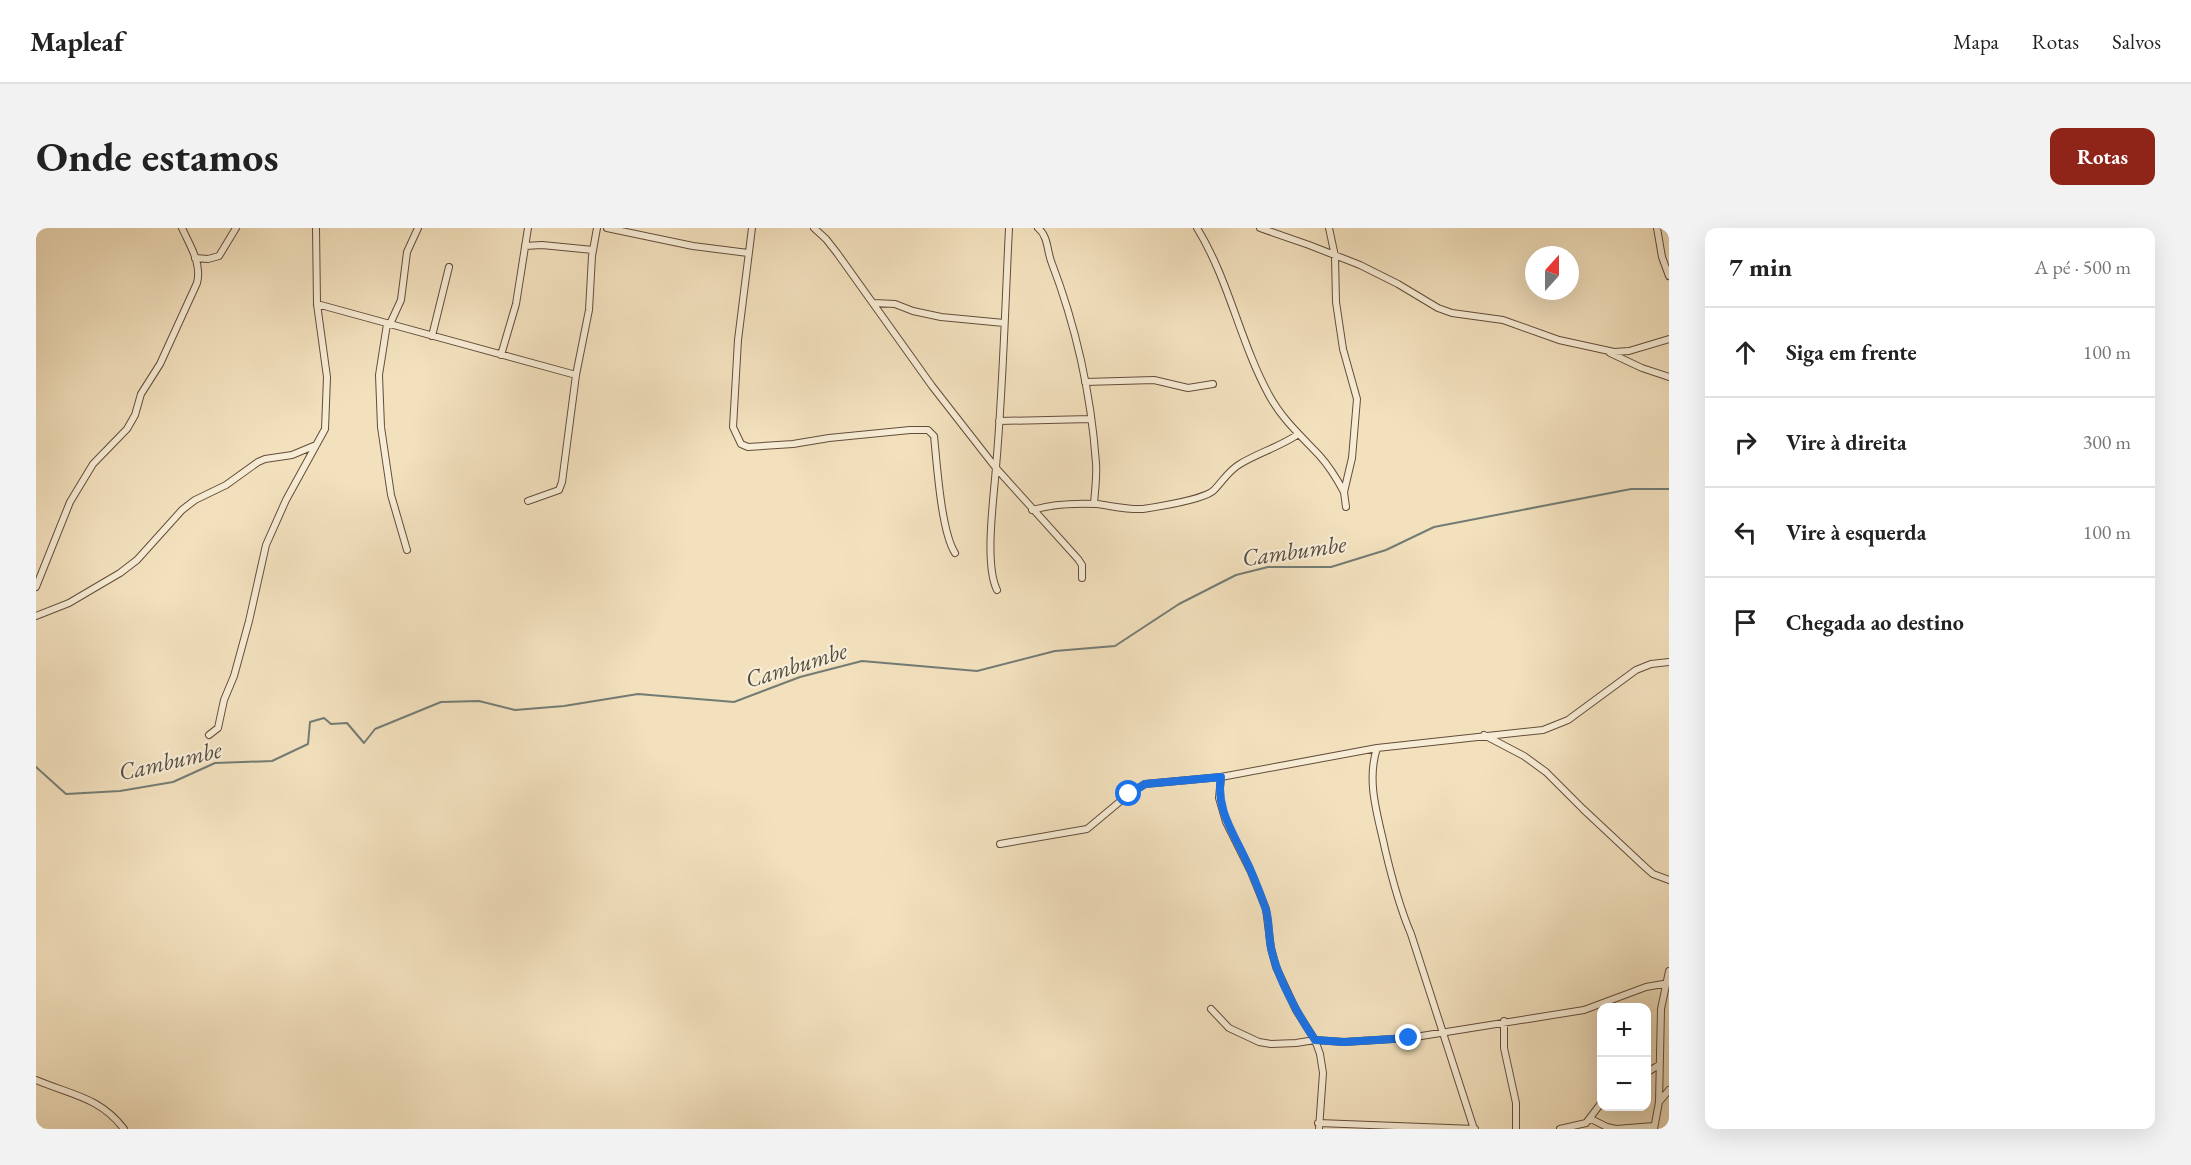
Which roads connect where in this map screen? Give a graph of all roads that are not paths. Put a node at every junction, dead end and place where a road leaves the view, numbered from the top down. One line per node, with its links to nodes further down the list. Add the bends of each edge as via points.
1 (182, 228): 20 (street)
2 (236, 228): 20 (street, via 219,256)
3 (316, 228): 24 (street)
4 (418, 228): 26 (street, via 407,252 401,300)
5 (528, 228): 16 (street)
6 (597, 228): 17 (street)
7 (607, 228): 18 (street)
8 (752, 228): 18 (street)
9 (813, 228): 23 (street, via 826,239)
10 (1009, 228): 25 (street)
11 (1038, 228): 33 (street, via 1044,234 1073,326)
12 (1197, 228): 37 (street, via 1212,252 1263,383)
13 (1260, 228): 19 (street)
14 (1329, 228): 19 (street)
15 (1657, 228): 22 (street)
16 (525, 246): 17 (street); 30 (street, via 516,304)
17 (593, 250): 31 (street, via 589,310)
18 (748, 253): 46 (street, via 738,340 735,436 748,447 910,430 932,432 942,510)
19 (1335, 256): 29 (street, via 1398,284 1445,311 1503,320 1559,340); 40 (street, via 1341,337 1357,399 1352,458)
20 (195, 258): 48 (street, via 197,283 160,364 141,394 127,429 93,464 70,502)
21 (449, 267): 27 (street)
22 (1669, 276)
23 (874, 303): 25 (street, via 895,304 941,317); 39 (street)
24 (317, 304): 26 (street); 38 (street, via 327,377 325,429)
25 (1004, 323): 36 (street)
26 (388, 324): 27 (street); 45 (street, via 379,375 381,427 391,495)
27 (432, 336): 30 (street)
28 (1669, 339): 29 (street, via 1629,351)
29 (1605, 350): 32 (street)
30 (501, 355): 31 (street)
31 (576, 375): 41 (street, via 559,490)
32 (1669, 377)
33 (1085, 382): 34 (street, via 1154,380 1188,388); 35 (street)
34 (1213, 384)
35 (1091, 419): 36 (street); 42 (street, via 1096,465)
36 (999, 420): 39 (street)
37 (1297, 435): 40 (street, via 1320,456); 42 (street, via 1238,465 1207,495 1140,509)
38 (316, 445): 50 (street, via 292,455 265,459 195,500 137,561 69,603); 52 (street, via 266,545 234,676 218,728)
39 (996, 468): 44 (street); 49 (street, via 992,574)
40 (1344, 492): 43 (street)
41 (528, 501)
42 (1094, 504): 44 (street, via 1051,505)
43 (1346, 507)
44 (1032, 510): 47 (street, via 1082,565)
45 (407, 550)
46 (955, 553)
47 (1082, 578)
48 (36, 587)
49 (997, 590)
50 (36, 616)
51 (1669, 662): 53 (street, via 1636,669 1557,726)
52 (209, 735)
53 (1484, 735): 54 (street); 57 (street, via 1546,772 1645,867)
54 (1377, 748): 55 (street); 62 (street, via 1373,765 1374,808 1399,906)
55 (1221, 777): 56 (street, via 1145,784 1082,831); 63 (street, via 1221,806 1266,909 1276,967)
56 (1000, 844)
57 (1669, 880)
58 (1669, 971): 59 (street)
59 (1667, 983): 61 (street, via 1584,1010); 64 (street, via 1660,1009)
60 (1211, 1009): 63 (street, via 1229,1028 1259,1042)
61 (1504, 1022): 62 (street); 75 (street)
62 (1443, 1033): 63 (street, via 1344,1042); 74 (street)
63 (1315, 1040): 71 (street, via 1323,1073)
64 (1659, 1065): 65 (street); 68 (street)
65 (1651, 1070)
66 (36, 1080): 73 (street, via 96,1103)
67 (1669, 1090): 68 (street)
68 (1659, 1102): 72 (street)
69 (1597, 1107): 70 (street)
70 (1591, 1119): 72 (street, via 1616,1129); 76 (street)
71 (1318, 1126): 74 (street)
72 (1654, 1128)
73 (124, 1129)
74 (1474, 1129)
75 (1516, 1129)
76 (1560, 1129)

